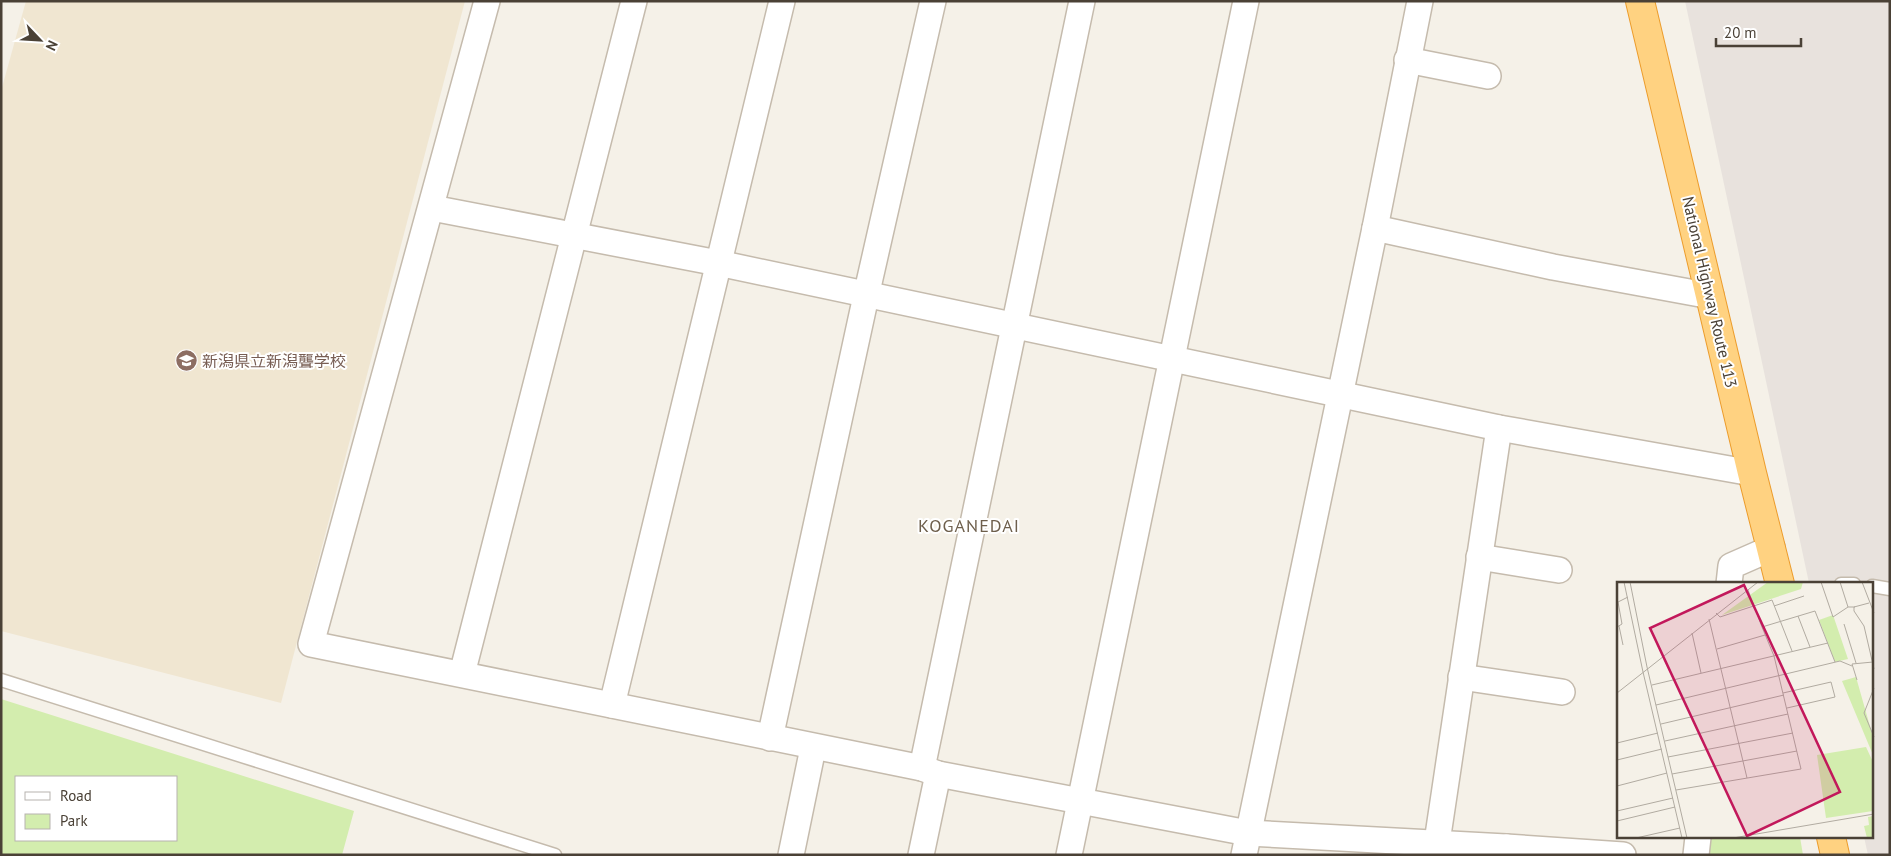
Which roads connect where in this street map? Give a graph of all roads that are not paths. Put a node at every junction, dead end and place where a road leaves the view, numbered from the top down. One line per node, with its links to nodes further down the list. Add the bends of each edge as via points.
1 (487, 1): 11 (street)
2 (634, 1): 13 (street)
3 (782, 1): 14 (street)
4 (933, 1): 15 (street)
5 (1082, 1): 17 (street)
6 (1246, 1): 18 (street)
7 (1420, 1): 9 (street)
8 (1640, 1): 16 (highway, National Highway Route 113)
9 (1407, 60): 10 (street); 12 (street)
10 (1488, 76)
11 (432, 208): 13 (street); 29 (street, via 311,644)
12 (1375, 228): 16 (street); 19 (street)
13 (574, 235): 14 (street); 29 (street)
14 (718, 263): 15 (street); 33 (street)
15 (866, 296): 17 (street); 34 (street)
16 (1711, 296): 21 (highway, National Highway Route 113)
17 (1014, 324): 18 (street); 36 (street)
18 (1171, 358): 19 (street); 37 (street)
19 (1340, 393): 20 (street); 41 (street)
20 (1499, 428): 21 (street); 23 (street)
21 (1752, 472): 22 (highway, National Highway Route 113)
22 (1772, 548): 25 (street, via 1731,566); 26 (highway, National Highway Route 113)
23 (1479, 557): 24 (street); 30 (street)
24 (1559, 570)
25 (1729, 582)
26 (1780, 582)
27 (1874, 586): 28 (lane)
28 (1890, 589)
29 (462, 674): 33 (street)
30 (1461, 677): 32 (street); 40 (street)
31 (1, 680): 43 (lane)
32 (1562, 692)
33 (612, 705): 34 (street)
34 (770, 738): 35 (street)
35 (814, 748): 36 (street); 44 (street)
36 (930, 771): 37 (street); 45 (street)
37 (1080, 803): 41 (street); 46 (street)
38 (1698, 838): 48 (street)
39 (1831, 838): 49 (highway)
40 (1437, 842): 41 (street); 42 (street)
41 (1246, 844)
42 (1505, 851): 47 (street)
43 (555, 855)
44 (791, 855)
45 (920, 855)
46 (1069, 855)
47 (1623, 855)
48 (1696, 855)
49 (1835, 855)

